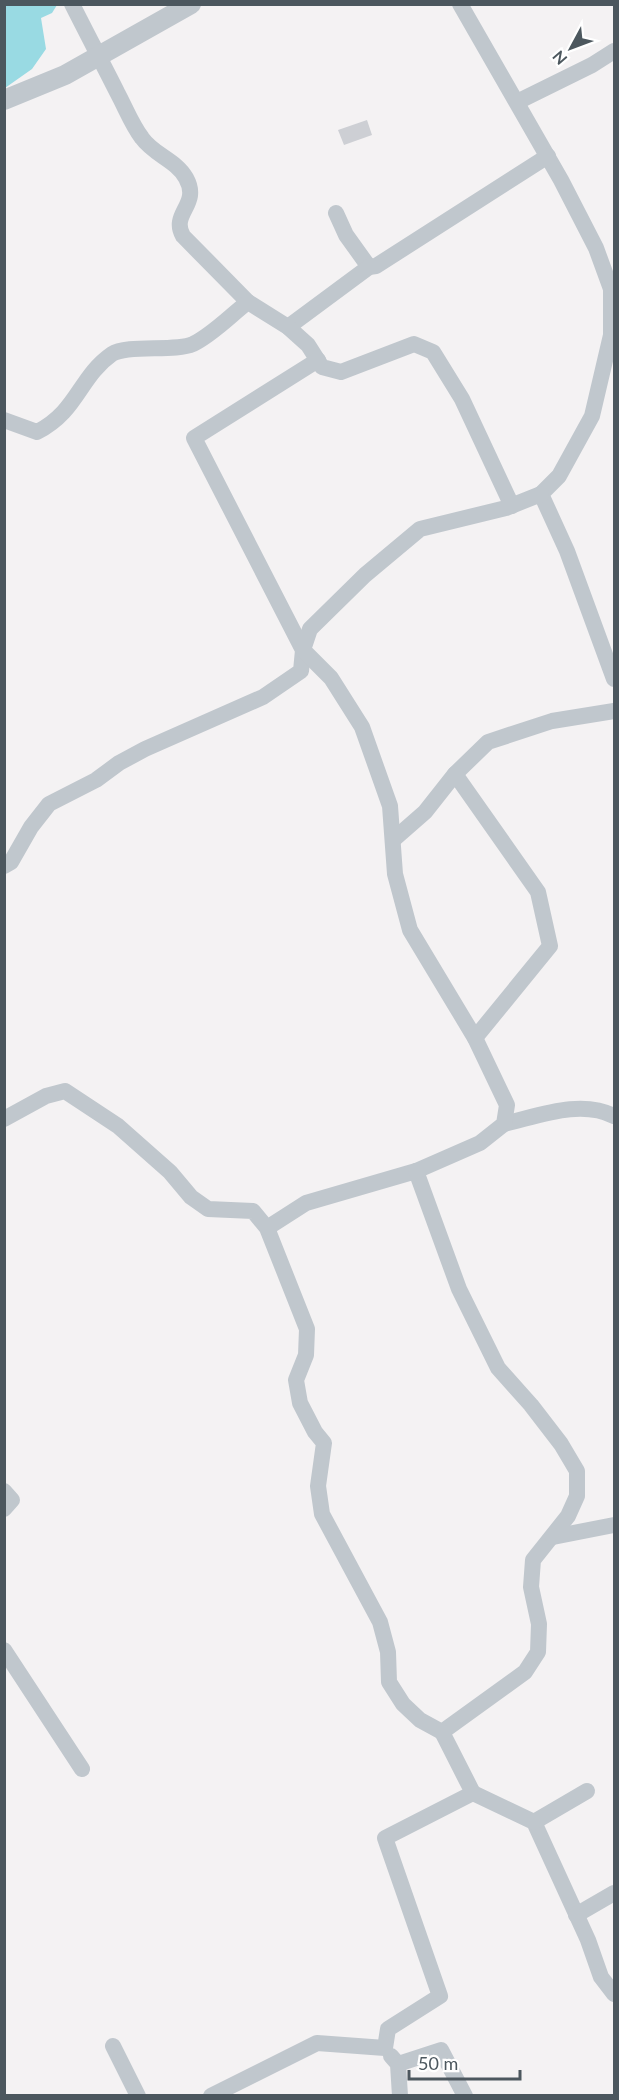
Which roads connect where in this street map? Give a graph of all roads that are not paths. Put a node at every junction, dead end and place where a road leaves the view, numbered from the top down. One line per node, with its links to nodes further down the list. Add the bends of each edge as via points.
1 (72, 4): 5 (street)
2 (191, 4): 5 (street)
3 (460, 4): 7 (street)
4 (615, 51): 7 (street)
5 (98, 55): 6 (street, via 65,75); 11 (street, via 143,140 186,179 191,192 189,205 179,219 183,236)
6 (4, 100)
7 (518, 102): 8 (street)
8 (548, 156): 10 (street); 15 (street, via 600,258 611,289 611,335 592,416 559,476)
9 (336, 213): 10 (street)
10 (369, 267): 12 (street)
11 (248, 302): 12 (street); 14 (street, via 192,344 114,353 92,373 55,423 37,432)
12 (288, 327): 13 (street)
13 (318, 360): 16 (street, via 322,367 341,372 414,344 433,352 462,399); 17 (street, via 194,438)
14 (4, 420)
15 (541, 494): 16 (street); 18 (street, via 567,550)
16 (512, 506): 17 (street, via 420,529 310,629)
17 (303, 650): 21 (street, via 331,678 362,727 390,806); 22 (street, via 301,672 263,697 145,749 49,804 11,862)
18 (615, 679)
19 (615, 711): 20 (street, via 552,721 488,742)
20 (455, 774): 21 (street, via 425,812); 23 (street, via 538,892 550,946)
21 (393, 840): 23 (street, via 395,874 410,930)
22 (4, 866)
23 (475, 1038): 26 (street, via 507,1105)
24 (615, 1116): 26 (street, via 603,1110 572,1108)
25 (4, 1119): 28 (street, via 46,1096 65,1091 118,1126 208,1209 253,1211)
26 (504, 1124): 27 (street, via 480,1143)
27 (417, 1171): 28 (street, via 306,1203); 32 (street, via 459,1289 498,1368 543,1421 577,1472 577,1496)
28 (267, 1227): 34 (street, via 307,1329 306,1355 296,1380 300,1403 324,1443 318,1486 322,1514 381,1622 389,1682 403,1704 420,1720)
29 (4, 1491): 30 (street, via 12,1500)
30 (4, 1509)
31 (615, 1525): 32 (street)
32 (553, 1536): 34 (street, via 533,1560 531,1587 539,1624 538,1652 525,1672)
33 (4, 1650): 35 (street)
34 (442, 1732): 37 (street)
35 (82, 1769)
36 (587, 1791): 38 (street)
37 (473, 1793): 38 (street); 43 (street, via 385,1838 440,1996 388,2030)
38 (534, 1822): 40 (street)
39 (615, 1893): 40 (street)
40 (576, 1915): 41 (street, via 601,1977)
41 (613, 1989)
42 (113, 2046): 45 (street)
43 (385, 2048): 44 (street); 46 (street, via 317,2043)
44 (398, 2064): 47 (street); 48 (street, via 441,2050)
45 (138, 2096)
46 (211, 2096)
47 (400, 2096)
48 (465, 2096)

